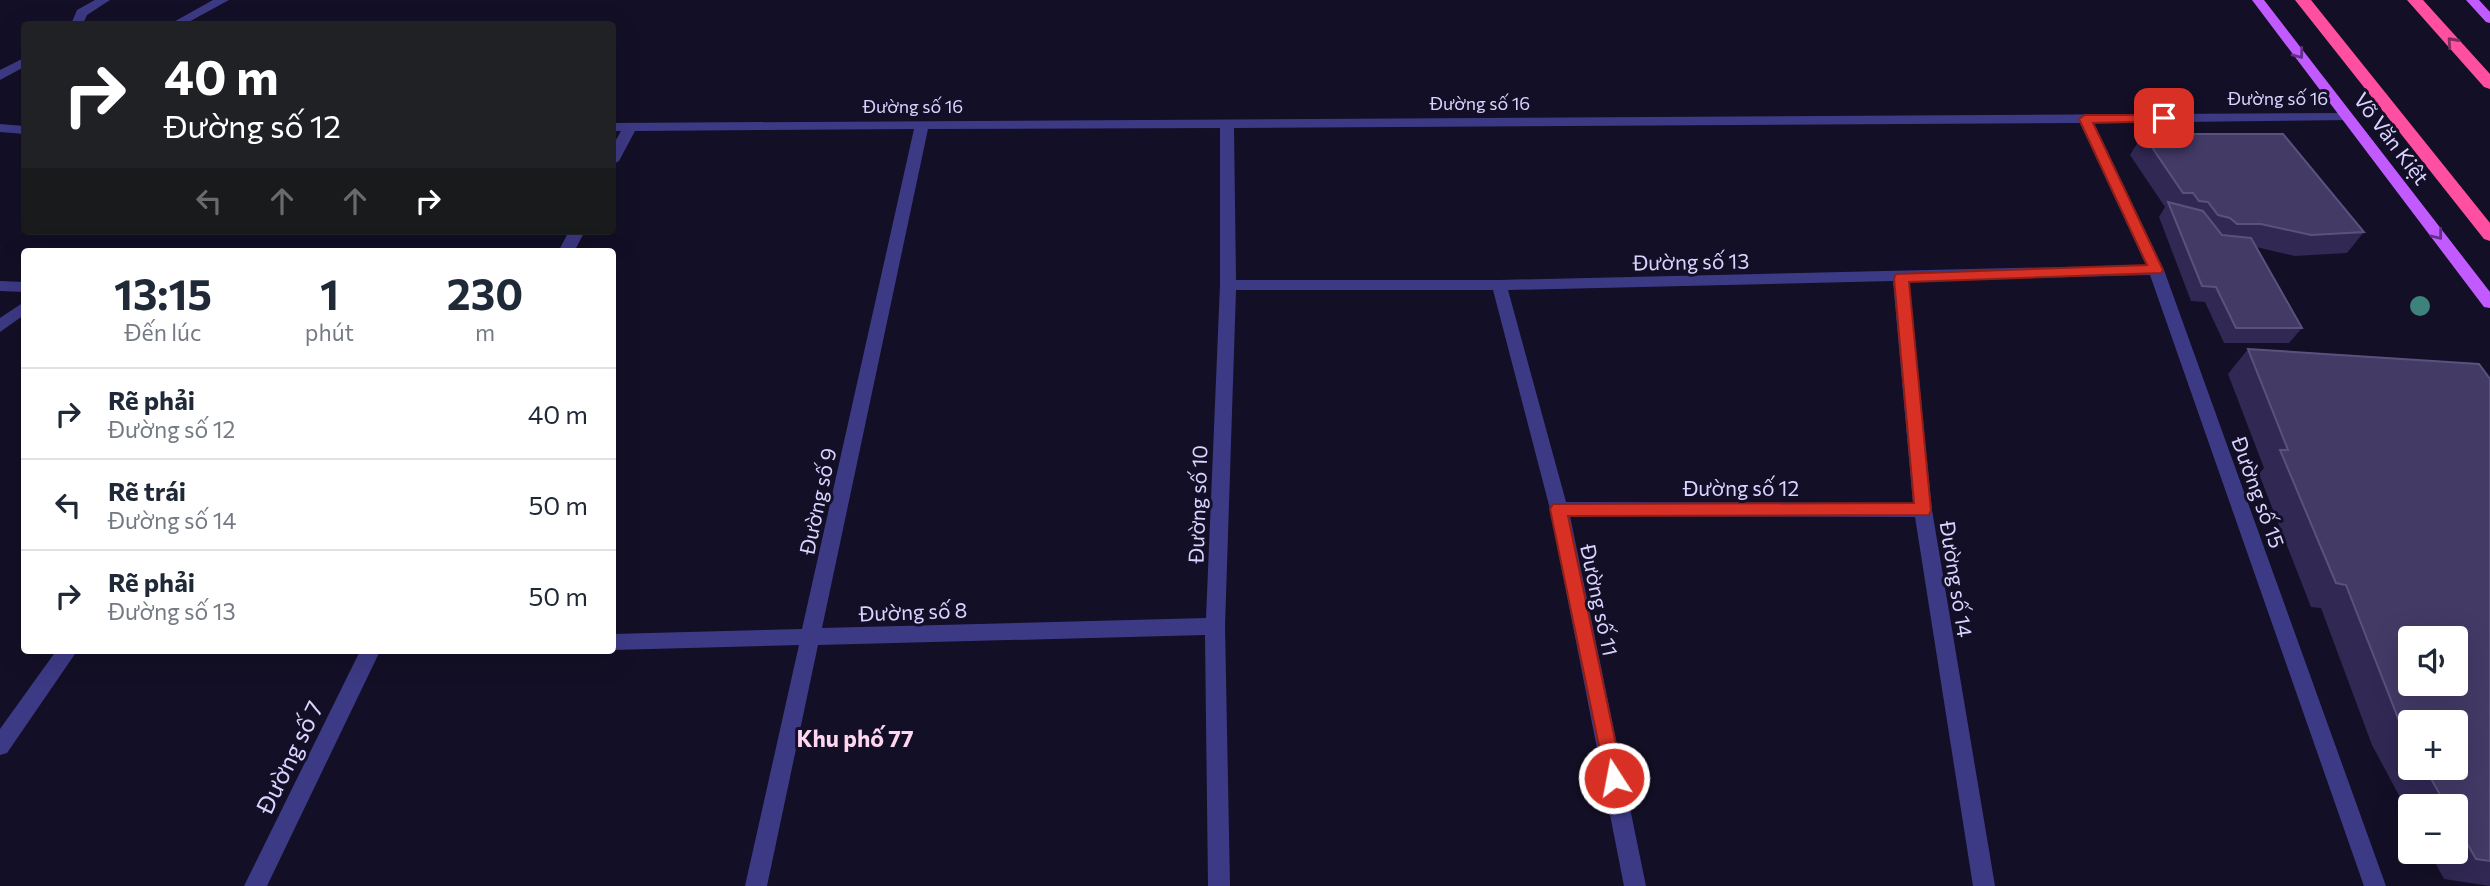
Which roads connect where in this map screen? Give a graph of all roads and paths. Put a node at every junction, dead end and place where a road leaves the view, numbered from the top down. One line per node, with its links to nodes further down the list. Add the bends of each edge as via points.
1 (104, 0): 8 (street, via 81,13)
2 (223, 0): 9 (street)
3 (2258, 0): 13 (main road, Võ Văn Kiệt, one-way to 13)
4 (2303, 0): 23 (highway, Võ Văn Kiệt)
5 (2415, 0): 12 (highway, one-way to 5)
6 (2472, 0): 7 (main road)
7 (2490, 19)
8 (78, 21)
9 (182, 21)
10 (21, 64): 11 (street)
11 (0, 76)
12 (2490, 84)
13 (2347, 117): 14 (street, Đường số 16); 30 (main road, Võ Văn Kiệt, one-way to 30)
14 (2085, 119): 15 (street, Đường số 16); 24 (street, Đường số 15)
15 (1227, 124): 16 (street, Đường số 16); 26 (street, Đường số 10)
16 (922, 125): 18 (street, Đường số 16); 36 (street, Đường số 9)
17 (616, 127): 18 (street, Đường số 16)
18 (630, 127): 22 (street)
19 (0, 128): 20 (street)
20 (20, 130): 21 (street)
21 (0, 141)
22 (616, 153)
23 (2490, 235)
24 (2156, 270): 25 (street, Đường số 13); 46 (street, Đường số 15)
25 (1901, 278): 27 (street, Đường số 13); 34 (street, Đường số 14)
26 (1228, 285): 27 (street, Đường số 13); 35 (street, Đường số 10)
27 (1499, 285): 33 (street, Đường số 11)
28 (0, 286): 29 (street)
29 (21, 287)
30 (2490, 303)
31 (21, 309): 32 (street)
32 (0, 326)
33 (1559, 509): 34 (street, Đường số 12); 44 (street, Đường số 11)
34 (1923, 510): 45 (street, Đường số 14)
35 (1215, 626): 36 (street, Đường số 8); 43 (street, Đường số 10)
36 (811, 637): 37 (street, Đường số 8); 42 (street, Đường số 9)
37 (616, 642)
38 (65, 654): 40 (street)
39 (369, 654): 41 (street, Đường số 7)
40 (0, 746)
41 (255, 886)
42 (756, 886)
43 (1219, 886)
44 (1635, 886)
45 (1984, 886)
46 (2375, 886)

